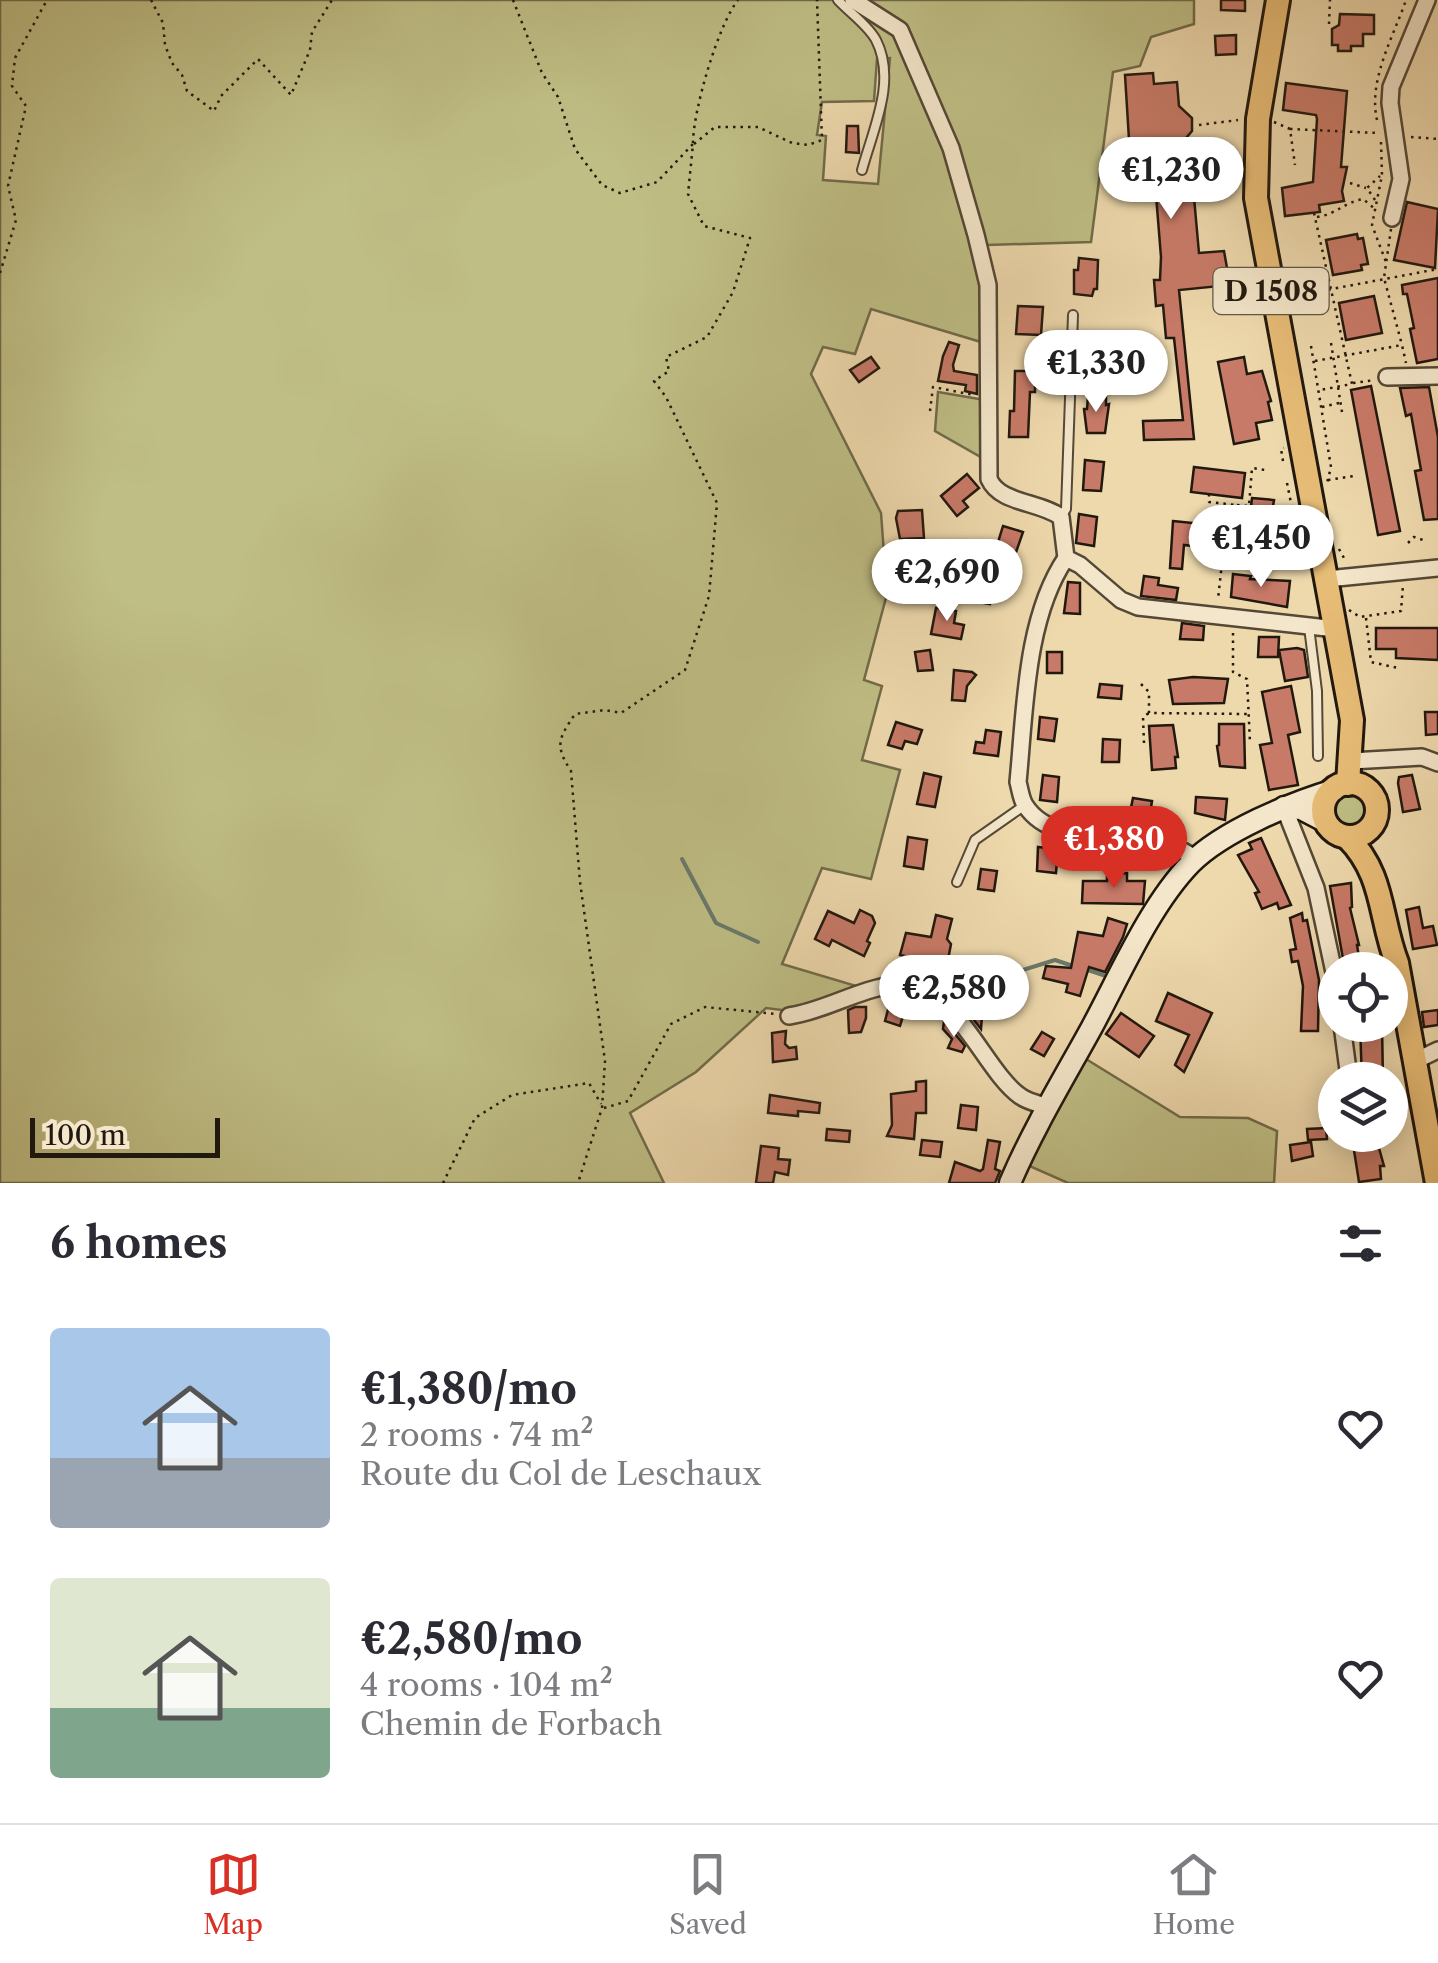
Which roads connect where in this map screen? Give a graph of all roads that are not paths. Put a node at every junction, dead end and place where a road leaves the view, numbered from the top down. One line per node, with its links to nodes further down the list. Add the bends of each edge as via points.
1 (838, 0): 5 (lane, via 874,36 883,58 879,121)
2 (852, 0): 10 (street, via 900,30 951,148 988,285 989,479 1006,496)
3 (1278, 0): 13 (main road, D 1508, via 1258,120 1256,198)
4 (1428, 0): 6 (street, via 1391,88 1401,179)
5 (862, 170)
6 (1392, 218)
7 (1073, 316): 10 (lane)
8 (1438, 376): 9 (street)
9 (1387, 378)
10 (1061, 518): 11 (street)
11 (1066, 558): 14 (street, via 1130,604); 19 (street, via 1036,635 1018,782)
12 (1438, 568): 13 (street)
13 (1326, 580): 15 (main road, D 1508)
14 (1309, 628): 15 (street); 16 (lane)
15 (1336, 629): 18 (main road, D 1508, via 1352,720)
16 (1318, 756)
17 (1438, 763): 18 (street, via 1422,757)
18 (1344, 778): 20 (main road); 21 (main road, via 1324,804); 22 (main road, via 1372,794)
19 (1025, 805): 24 (street, via 1046,825 1163,843); 25 (lane, via 975,840)
20 (1284, 807): 21 (main road); 24 (main road); 26 (street, via 1316,888)
21 (1326, 822): 23 (main road)
22 (1374, 824): 23 (main road); 28 (main road)
23 (1347, 837): 27 (main road, via 1376,877)
24 (1195, 859): 33 (main road, via 1158,908)
25 (957, 882)
26 (1330, 952)
27 (1393, 952)
28 (1397, 952)
29 (789, 1016): 33 (street, via 894,985 912,987 969,1029 1022,1098)
30 (1408, 1023): 32 (main road)
31 (1438, 1050): 32 (street)
32 (1415, 1061): 34 (main road)
33 (1049, 1108): 35 (main road)
34 (1436, 1174)
35 (1010, 1183)

